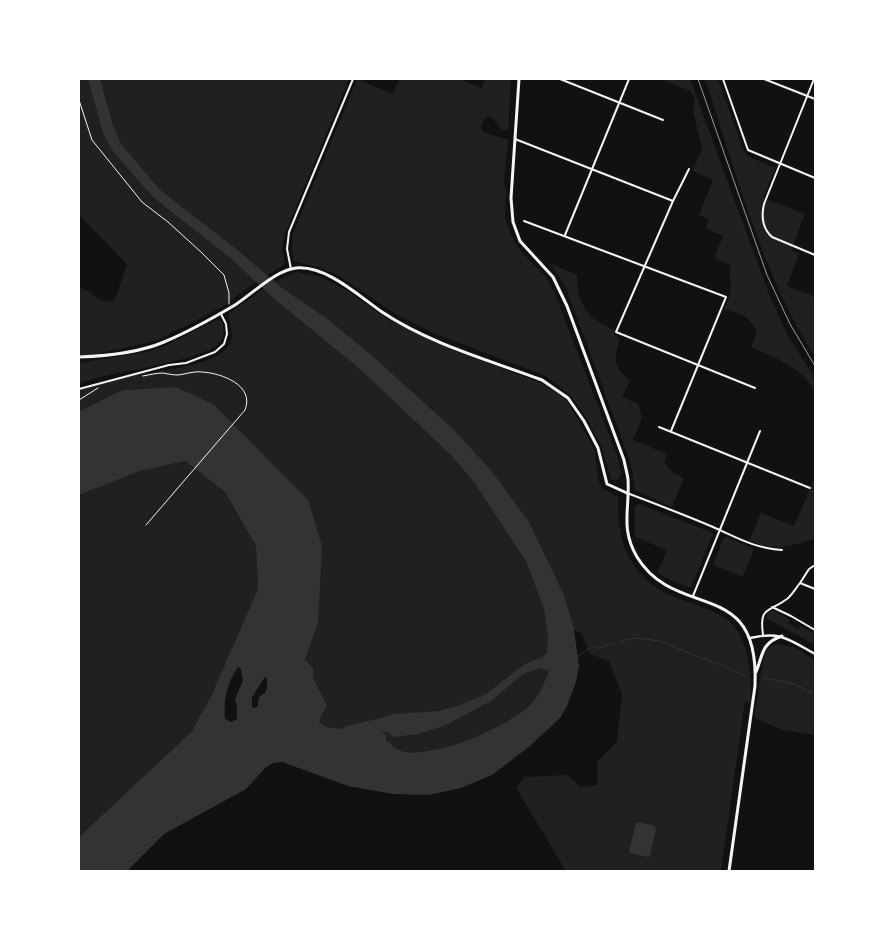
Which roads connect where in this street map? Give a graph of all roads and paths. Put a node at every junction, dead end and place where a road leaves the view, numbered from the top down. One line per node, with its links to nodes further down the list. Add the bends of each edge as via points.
1 (352, 79): 23 (street, via 289,232)
2 (519, 79): 13 (main road)
3 (560, 79): 11 (street)
4 (629, 79): 11 (street)
5 (722, 79): 14 (street, via 748,150)
6 (764, 79): 8 (street)
7 (814, 79): 8 (street)
8 (807, 96): 9 (street); 14 (street)
9 (815, 99)
10 (79, 100): 24 (path, via 92,140 142,202 224,275)
11 (620, 102): 12 (street); 16 (street)
12 (663, 120)
13 (515, 139): 16 (street); 38 (main road, via 511,198 513,222 520,241 553,277 566,306 624,460)
14 (780, 164): 17 (street); 21 (street, via 761,215 765,227 772,237)
15 (689, 169): 18 (street)
16 (592, 170): 18 (street); 20 (street)
17 (815, 178)
18 (673, 201): 22 (street)
19 (524, 220): 20 (street)
20 (565, 235): 22 (street)
21 (815, 255)
22 (645, 266): 27 (street, via 726,297); 27 (street, via 616,332)
23 (290, 269): 24 (main road); 38 (main road, via 306,269 328,276 402,323 555,388 568,398 592,435 607,484)
24 (230, 308): 25 (main road)
25 (220, 312): 26 (main road, via 164,342); 31 (street, via 228,334 224,344 214,352 186,363)
26 (79, 357)
27 (698, 365): 30 (street); 34 (street)
28 (143, 376): 39 (path, via 200,371 226,377 244,391 247,405)
29 (101, 386): 32 (path)
30 (755, 388)
31 (79, 389)
32 (79, 400)
33 (659, 426): 34 (street)
34 (671, 431): 36 (street)
35 (760, 431): 36 (street)
36 (747, 463): 37 (street); 40 (street)
37 (810, 488)
38 (627, 493): 40 (street); 45 (main road, via 627,529 630,544 638,558 665,585)
39 (146, 525)
40 (720, 530): 41 (street, via 758,547); 45 (street)
41 (782, 550)
42 (815, 565): 43 (street)
43 (800, 583): 44 (street); 46 (street, via 790,596)
44 (815, 590)
45 (693, 596): 50 (main road, via 733,614)
46 (772, 607): 47 (street); 48 (street, via 762,617)
47 (815, 630)
48 (763, 635): 49 (street); 50 (street)
49 (782, 636): 51 (street); 52 (main road, via 765,647)
50 (750, 638): 52 (main road)
51 (815, 654)
52 (755, 675): 53 (main road)
53 (729, 871)

